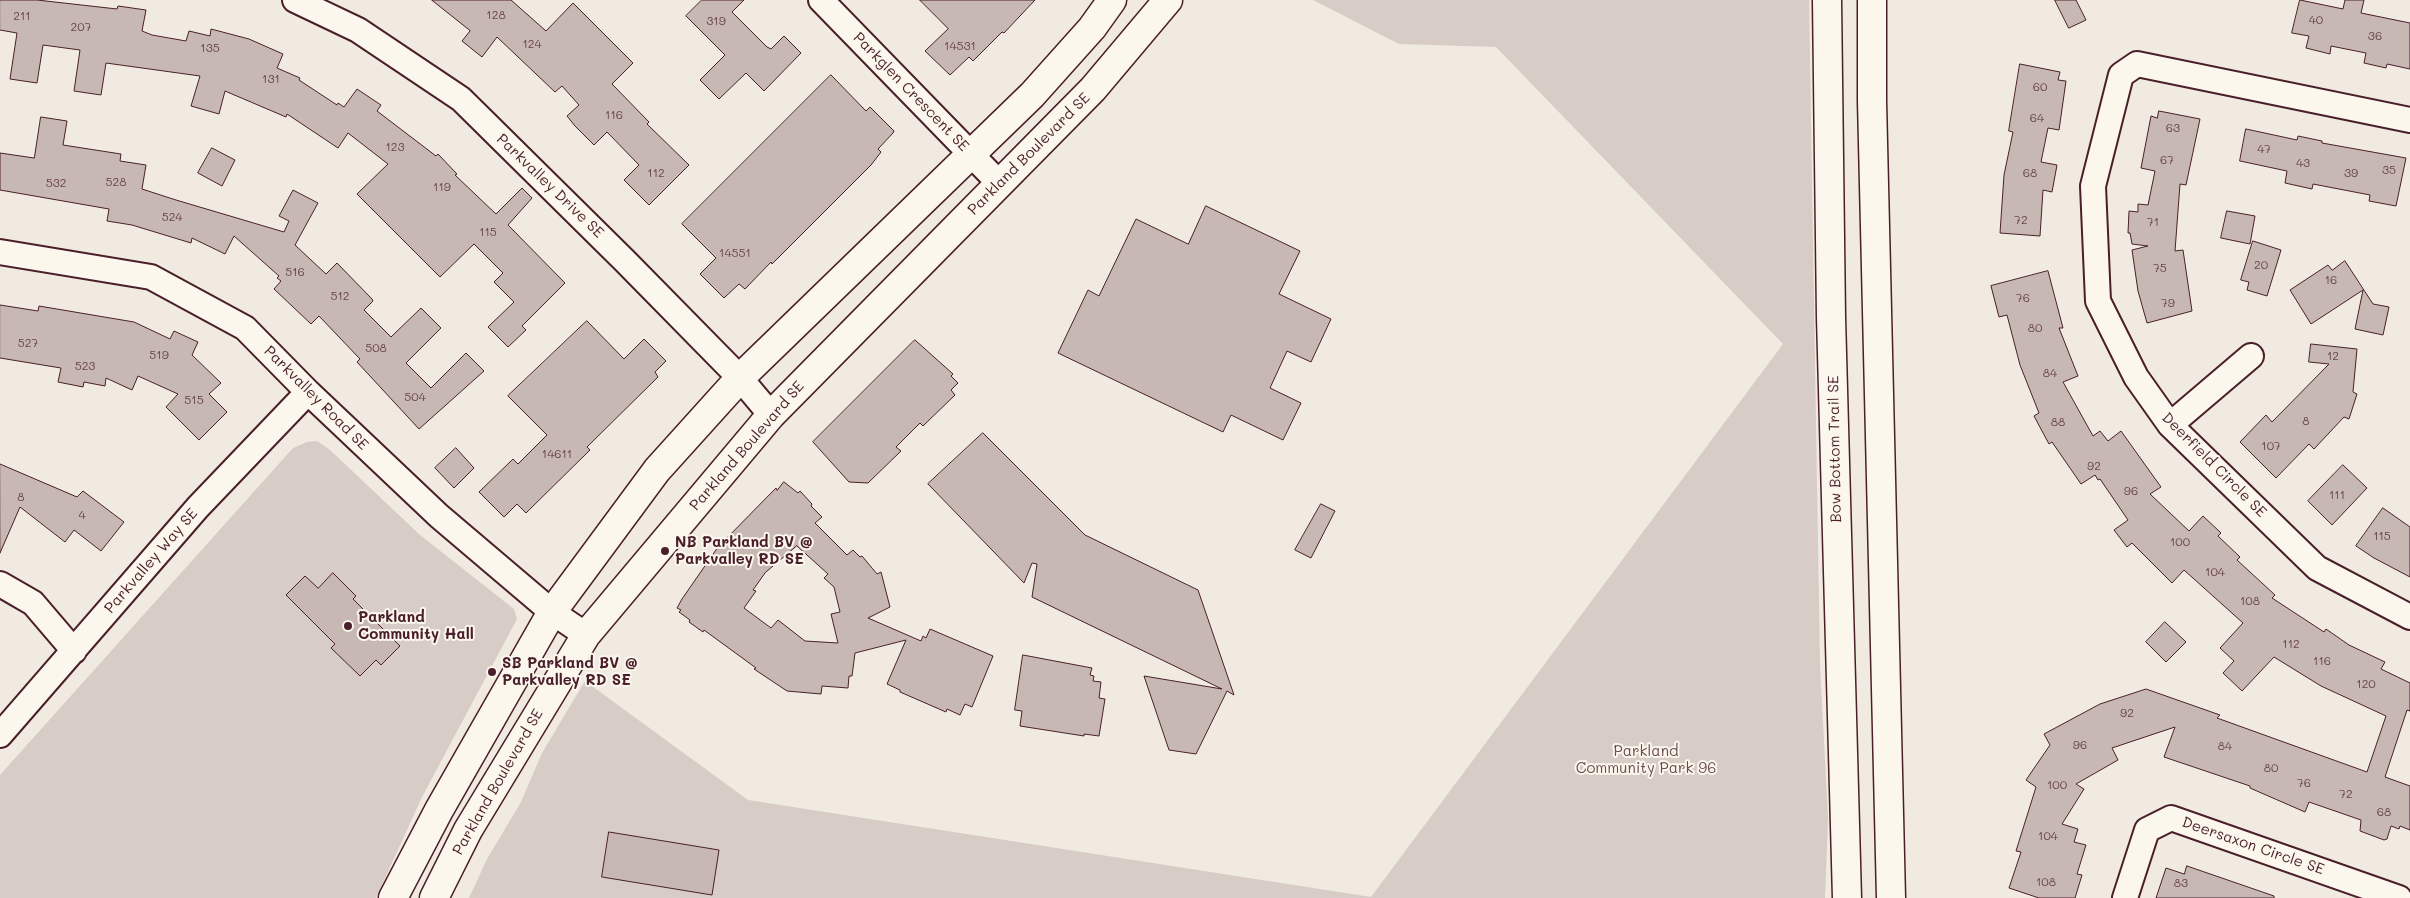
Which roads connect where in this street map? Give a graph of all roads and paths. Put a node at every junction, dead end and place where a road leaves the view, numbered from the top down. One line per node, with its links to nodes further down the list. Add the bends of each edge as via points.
1 (295, 0): 12 (street, Parkvalley Drive SE, via 358,30 461,99)
2 (821, 0): 8 (street, Parkglen Crescent SE)
3 (1112, 0): 8 (street, via 1092,28 1032,95)
4 (1168, 0): 9 (street, Parkland Boulevard SE, via 1093,89)
5 (1827, 0): 24 (street, Bow Bottom Trail SE)
6 (1872, 0): 25 (street)
7 (2410, 120): 15 (street, Deerfield Circle SE, via 2137,64 2121,75 2093,186 2098,301 2136,378)
8 (971, 155): 9 (street, Parkglen Crescent SE); 12 (street)
9 (1000, 184): 14 (street, Parkland Boulevard SE)
10 (0, 252): 13 (street, Parkvalley Road SE, via 151,277 245,328)
11 (2251, 356): 15 (street)
12 (740, 378): 14 (street, Parkvalley Drive SE); 17 (street, via 657,470)
13 (308, 392): 17 (street, Parkvalley Road SE, via 439,516); 20 (street, Parkvalley Way SE, via 198,507)
14 (770, 415): 19 (street, Parkland Boulevard SE)
15 (2170, 425): 18 (street, Deerfield Circle SE, via 2317,568)
16 (0, 584): 20 (street, via 33,603)
17 (552, 612): 19 (street, Parkvalley Road SE); 22 (street, via 439,810)
18 (2410, 617)
19 (586, 635): 23 (street, Parkland Boulevard SE, via 468,830)
20 (74, 651): 21 (street, Parkvalley Way SE)
21 (0, 736)
22 (393, 898)
23 (434, 898)
24 (1846, 898)
25 (1891, 898)
26 (2125, 898): 27 (street, Deersaxon Circle SE, via 2147,830 2171,818)
27 (2399, 898)

